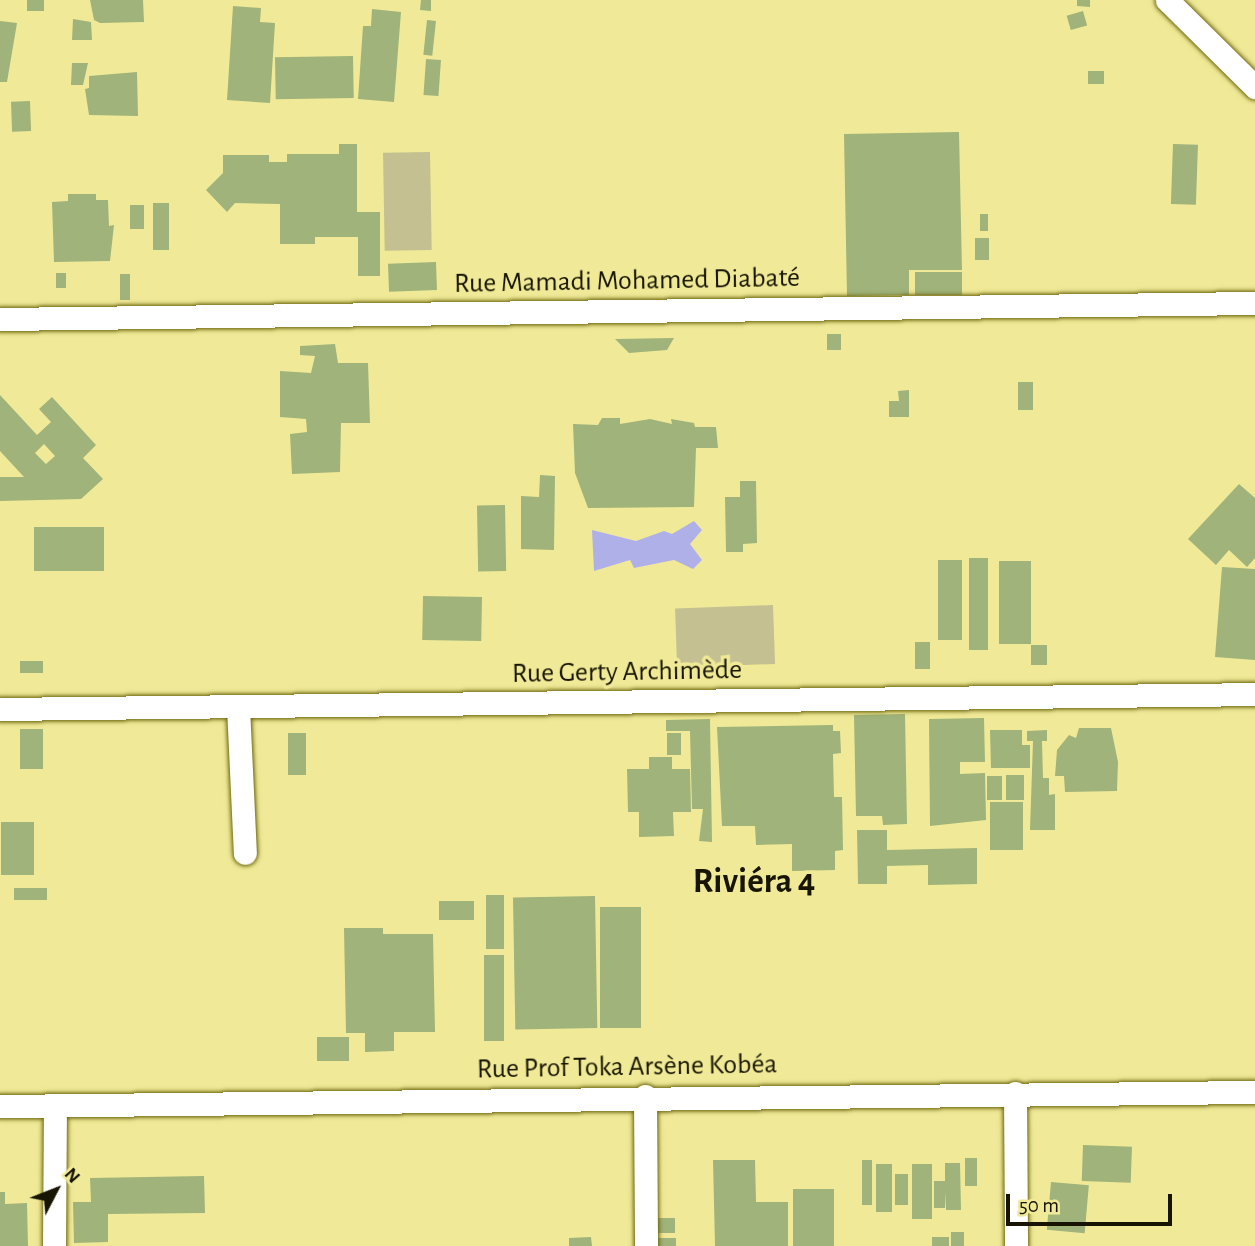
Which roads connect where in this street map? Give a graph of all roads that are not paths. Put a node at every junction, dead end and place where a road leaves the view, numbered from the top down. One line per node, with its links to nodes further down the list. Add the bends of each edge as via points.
1 (1167, 0): 2 (street)
2 (1255, 87)
3 (1255, 303): 4 (street, Rue Mamadi Mohamed Diabaté)
4 (0, 319)
5 (1255, 694): 6 (street, Rue Gerty Archimède)
6 (237, 706): 7 (street, Rue Gerty Archimède); 8 (street)
7 (0, 709)
8 (246, 853)
9 (1255, 1092): 10 (street, Rue Prof Toka Arsène Kobéa)
10 (1015, 1093): 11 (street, Rue Prof Toka Arsène Kobéa); 16 (street)
11 (646, 1096): 12 (street, Rue Prof Toka Arsène Kobéa); 15 (street)
12 (55, 1105): 13 (street, Rue Prof Toka Arsène Kobéa); 14 (street)
13 (0, 1106)
14 (54, 1246)
15 (646, 1246)
16 (1016, 1246)

